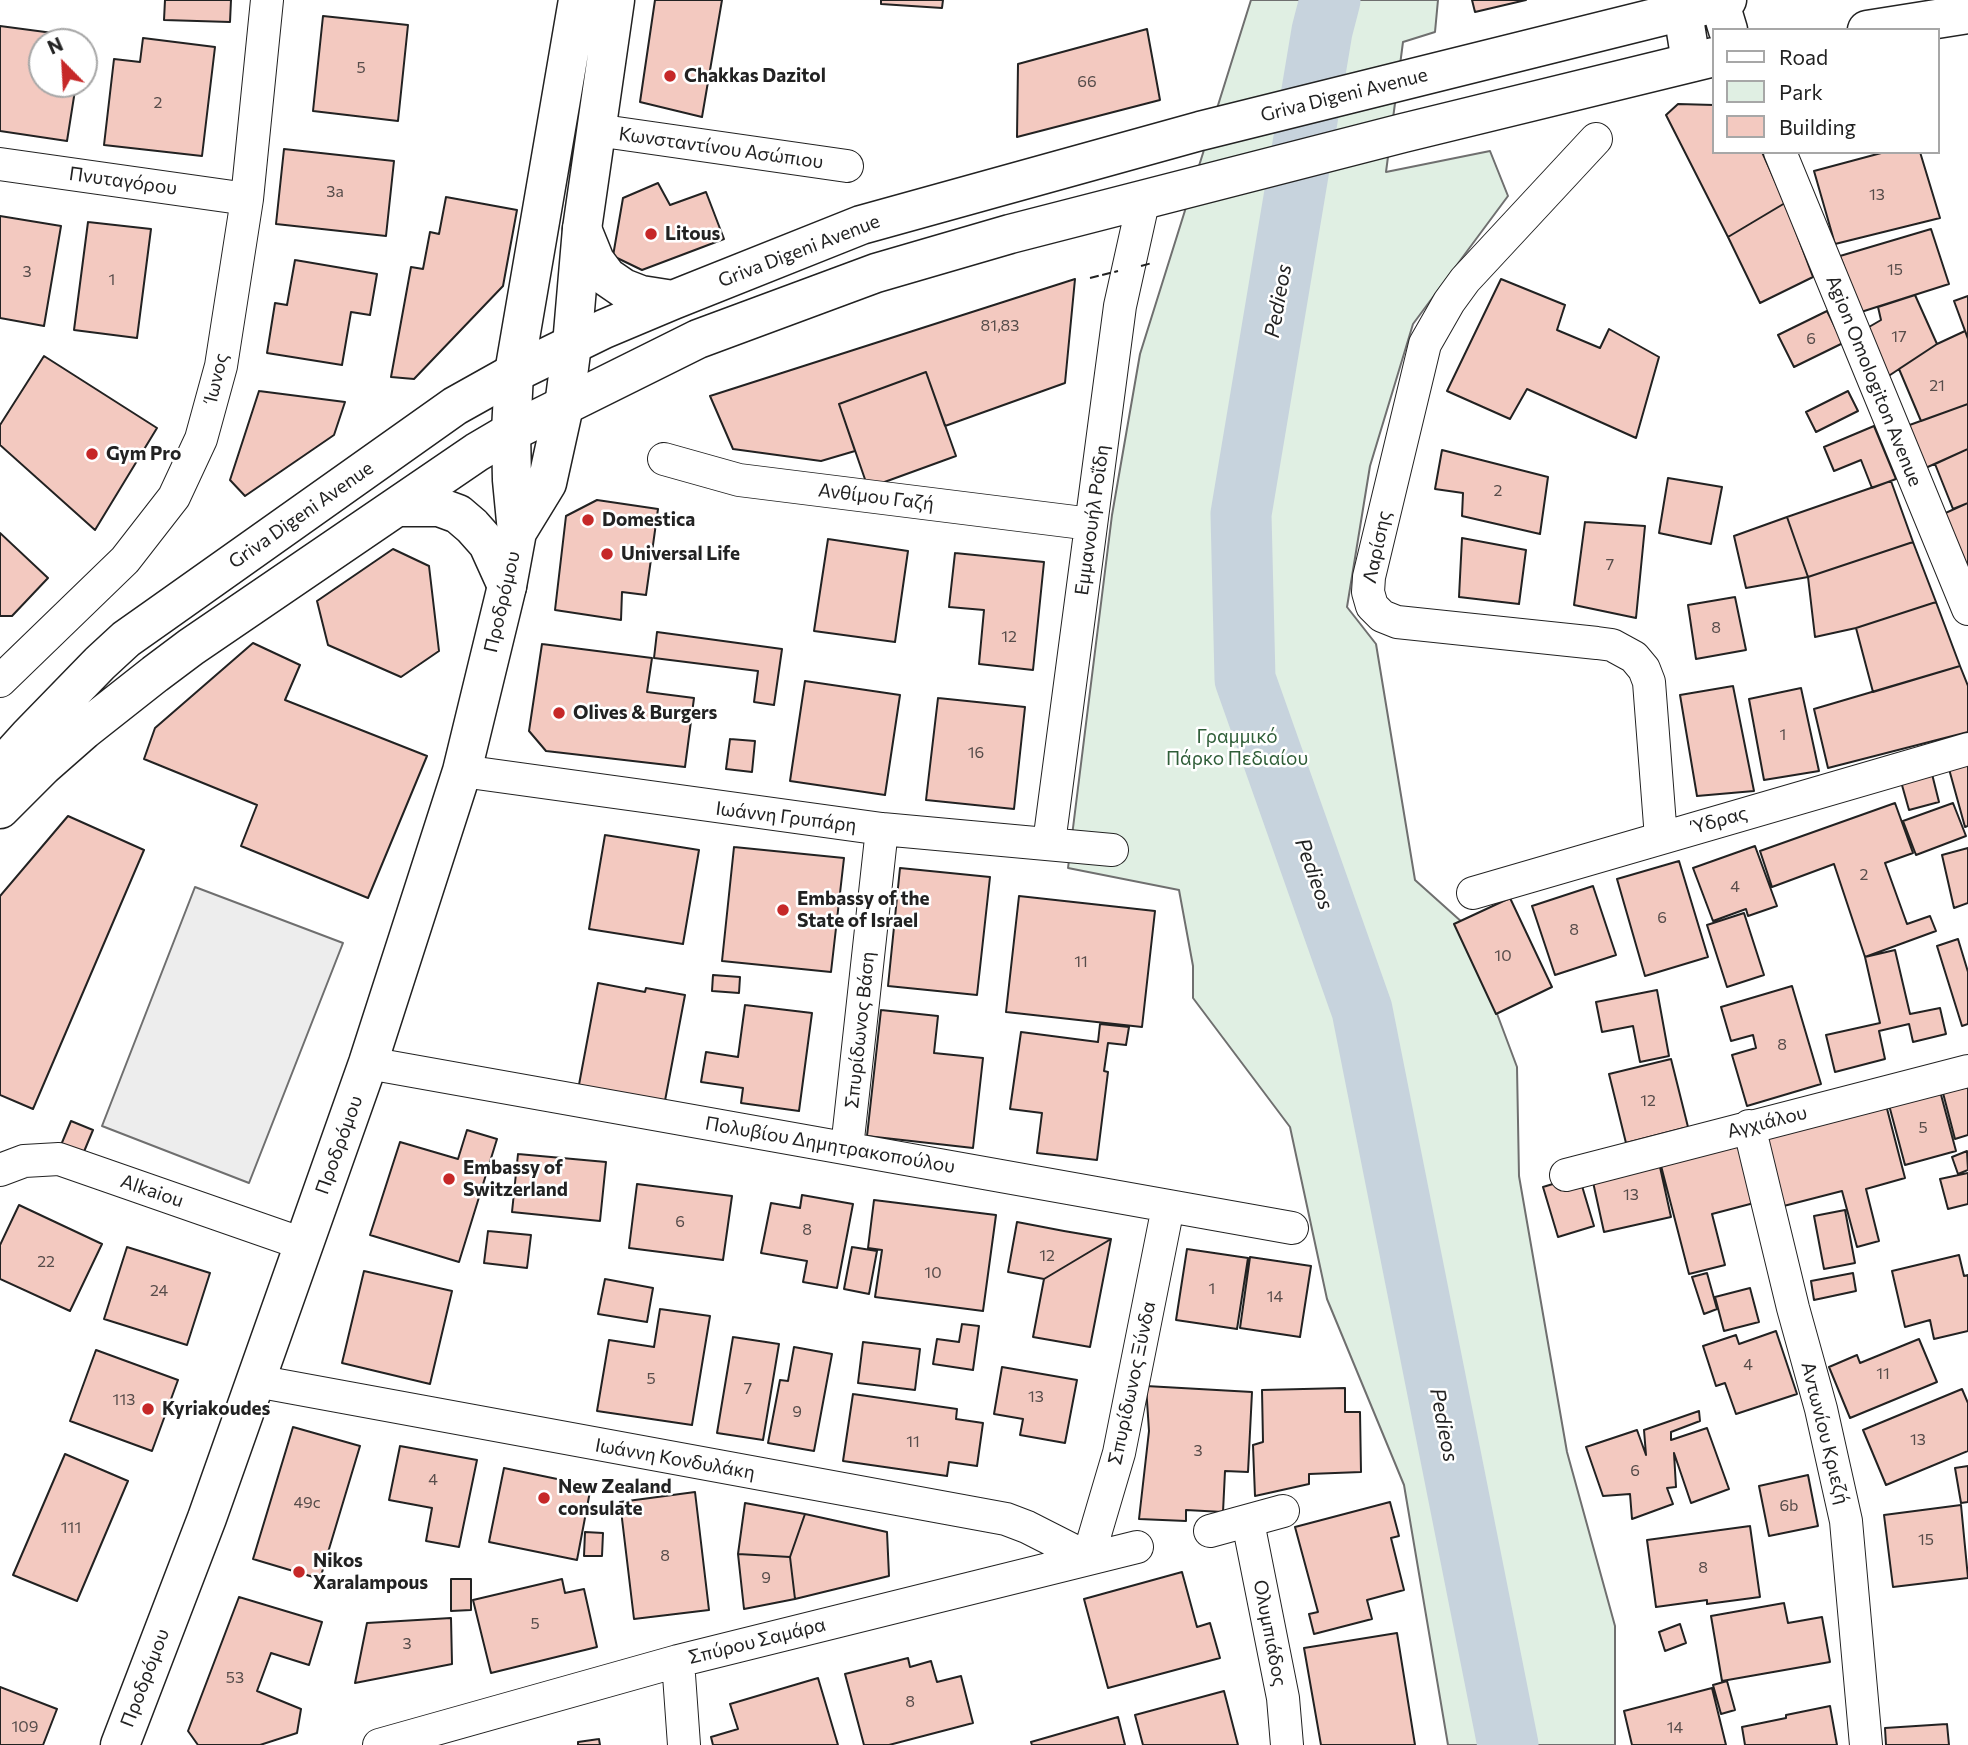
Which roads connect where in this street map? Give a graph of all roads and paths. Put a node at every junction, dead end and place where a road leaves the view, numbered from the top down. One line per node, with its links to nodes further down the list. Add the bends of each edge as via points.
1 (267, 0): 14 (street, Ίωνος)
2 (578, 0): 19 (main road, Προδρόμου)
3 (615, 0): 9 (main road, Προδρόμου)
4 (1681, 5): 5 (main road, Griva Digeni Avenue); 8 (main road); 17 (main road, Griva Digeni Avenue, via 861,225)
5 (1723, 8)
6 (1968, 14): 7 (main road)
7 (1880, 28)
8 (1703, 59): 15 (main road)
9 (596, 130): 13 (street, Κωνσταντίνου Ασώπιου); 16 (main road, Προδρόμου)
10 (1596, 139): 34 (street, Λαρίσης, via 1465,279 1425,344 1368,592 1372,606 1397,622 1612,645 1634,657 1649,682)
11 (1781, 154): 27 (street, Agion Omologiton Avenue)
12 (0, 164): 14 (street, Πνυταγόρου)
13 (847, 166)
14 (247, 198): 28 (street, Ίωνος, via 221,366 201,439 174,497 125,560)
15 (1144, 198): 20 (main road, via 876,273 698,339); 24 (street, Εμμανουήλ Ροΐδη, via 1120,306)
16 (582, 229): 17 (main road, via 607,277 641,295); 18 (main road, Προδρόμου)
17 (673, 300): 18 (main road, Griva Digeni Avenue)
18 (572, 345): 19 (main road, Griva Digeni Avenue); 20 (main road, Προδρόμου)
19 (514, 373): 21 (main road, Προδρόμου); 30 (main road, Griva Digeni Avenue, via 455,406 126,639)
20 (564, 406): 21 (main road); 25 (main road, Προδρόμου, via 547,484)
21 (511, 432): 23 (main road); 25 (main road, Προδρόμου)
22 (664, 459): 24 (street, Ανθίμου Γαζή, via 738,480)
23 (398, 506): 26 (main road, via 439,507 458,514 488,544); 32 (main road, via 155,674 84,730)
24 (1091, 524): 35 (street, Εμμανουήλ Ροΐδη)
25 (517, 532): 26 (main road, Προδρόμου)
26 (507, 586): 31 (main road, Προδρόμου)
27 (1966, 595)
28 (0, 681)
29 (1968, 749): 34 (street, Ύδρας)
30 (0, 768)
31 (462, 771): 33 (street, Ιωάννη Γρυπάρη); 38 (main road, Προδρόμου)
32 (0, 809)
33 (882, 829): 35 (street, Ιωάννη Γρυπάρη); 41 (street, Σπυρίδωνος Βάση)
34 (1661, 838): 37 (street, Ύδρας)
35 (1049, 844): 36 (street, Ιωάννη Γρυπάρη)
36 (1112, 850)
37 (1473, 893)
38 (368, 1063): 41 (street, Πολυβίου Δημητρακοπούλου); 46 (main road, Προδρόμου)
39 (1968, 1071): 40 (street, Αγχιάλου)
40 (1749, 1126): 43 (street, Αγχιάλου); 58 (street, Αντωνίου Κριεζή, via 1846,1521)
41 (847, 1148): 44 (street, Πολυβίου Δημητρακοπούλου)
42 (0, 1170): 46 (street, Alkaiou, via 23,1161 58,1159)
43 (1566, 1174)
44 (1168, 1207): 45 (street, Πολυβίου Δημητρακοπούλου); 52 (street, Σπυρίδωνος Ξύνδα, via 1119,1453)
45 (1292, 1228)
46 (303, 1244): 47 (main road, Προδρόμου)
47 (256, 1381): 52 (street, Ιωάννη Κονδυλάκη, via 1006,1519); 54 (main road, Προδρόμου)
48 (1283, 1511): 49 (street)
49 (1248, 1522): 50 (street); 57 (street, Ολυμπιάδος, via 1283,1698)
50 (1210, 1531)
51 (1137, 1547): 52 (street, Σπύρου Σαμάρα)
52 (1088, 1558): 53 (street, Σπύρου Σαμάρα)
53 (678, 1661): 55 (street, Σπύρου Σαμάρα); 56 (street)
54 (129, 1735)
55 (379, 1745)
56 (684, 1745)
57 (1287, 1745)
58 (1866, 1745)

